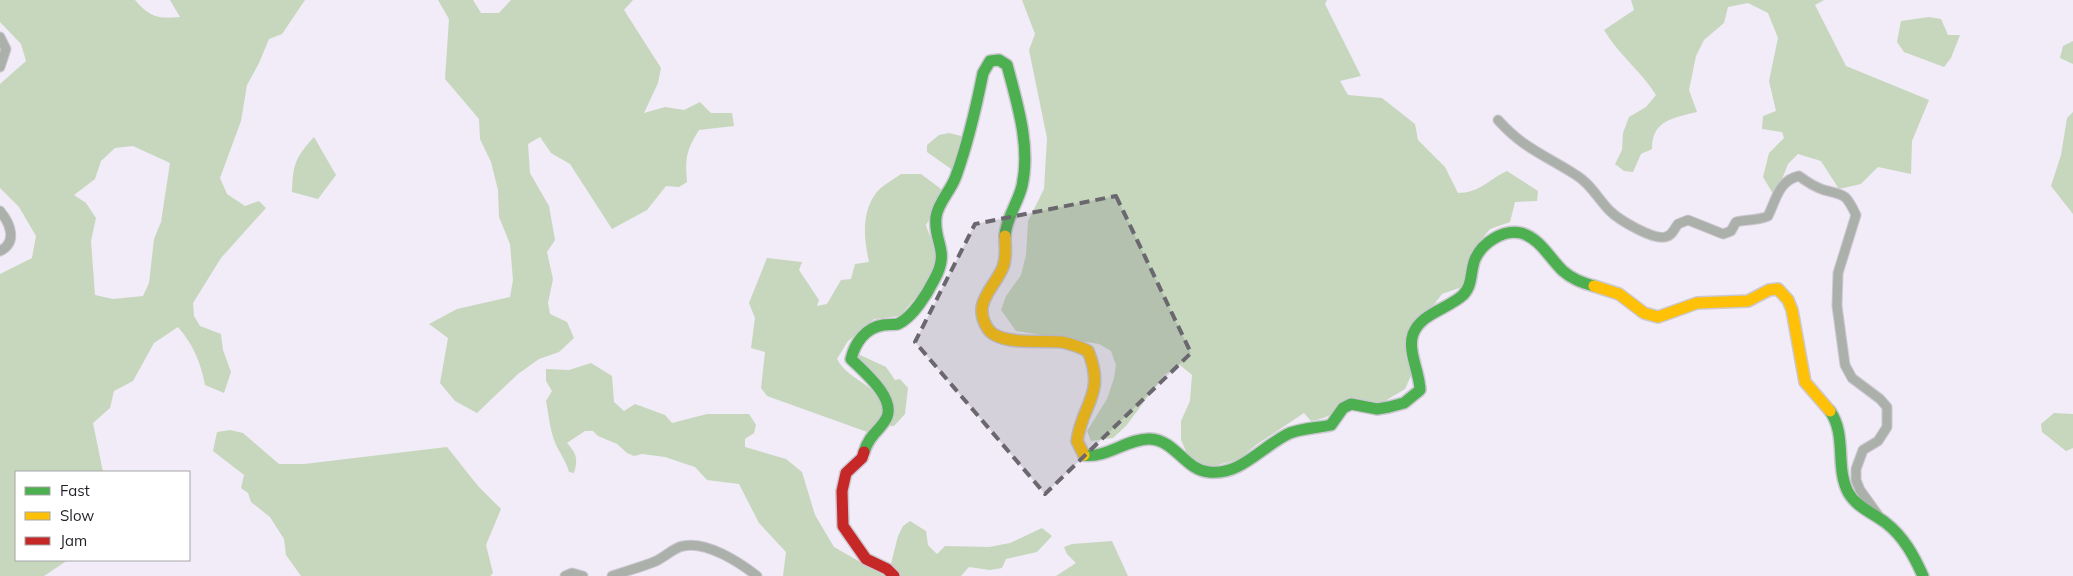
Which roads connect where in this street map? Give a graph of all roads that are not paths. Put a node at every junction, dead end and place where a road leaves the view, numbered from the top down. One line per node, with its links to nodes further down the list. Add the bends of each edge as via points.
1 (0, 38): 2 (street, via 6,49)
2 (0, 67)
3 (1498, 120): 6 (street, via 1534,152 1588,184 1612,213 1655,236 1664,238 1671,235 1678,224 1688,220 1723,234 1731,231 1736,222 1747,218 1763,219 1768,216 1784,182 1799,176 1814,186 1842,193 1847,198 1856,215 1838,273 1837,306 1845,365 1852,378 1887,407 1887,427 1878,441 1863,450 1856,469 1860,490)
4 (0, 211): 5 (street, via 6,218 11,238 8,246)
5 (0, 252)
6 (1880, 519): 11 (street, via 1867,512 1846,487 1836,421 1831,409 1812,392 1803,376 1798,335 1789,302 1782,292 1769,290 1750,300 1737,302 1700,302 1663,317 1647,315 1628,298 1606,289 1592,288 1568,276 1539,243 1515,233 1496,238 1478,252 1464,293 1418,325 1413,333 1412,350 1421,376 1420,390 1404,403 1377,409 1351,404 1343,408 1331,425 1291,432 1236,468 1221,472 1195,469 1157,439 1125,444 1096,456 1085,456 1076,442 1096,382 1094,362 1088,351 1059,342 1001,337 991,333 981,315 983,297 1002,270 1006,257 1006,228 1023,182 1022,132 1014,89 1007,65 999,60 990,61 986,66 964,156 952,188 936,214 942,249 938,274 927,294 905,318 897,324 879,325 870,330 852,350 851,359 878,386 886,399 888,411 887,417 868,439 862,458 846,474 842,491 843,526 861,553 893,572); 12 (street, via 1904,541)
7 (565, 576): 8 (street, via 572,573)
8 (583, 576)
9 (612, 576): 10 (street, via 656,561 682,546 694,545 733,560)
10 (757, 576)
11 (894, 576)
12 (1924, 576)

